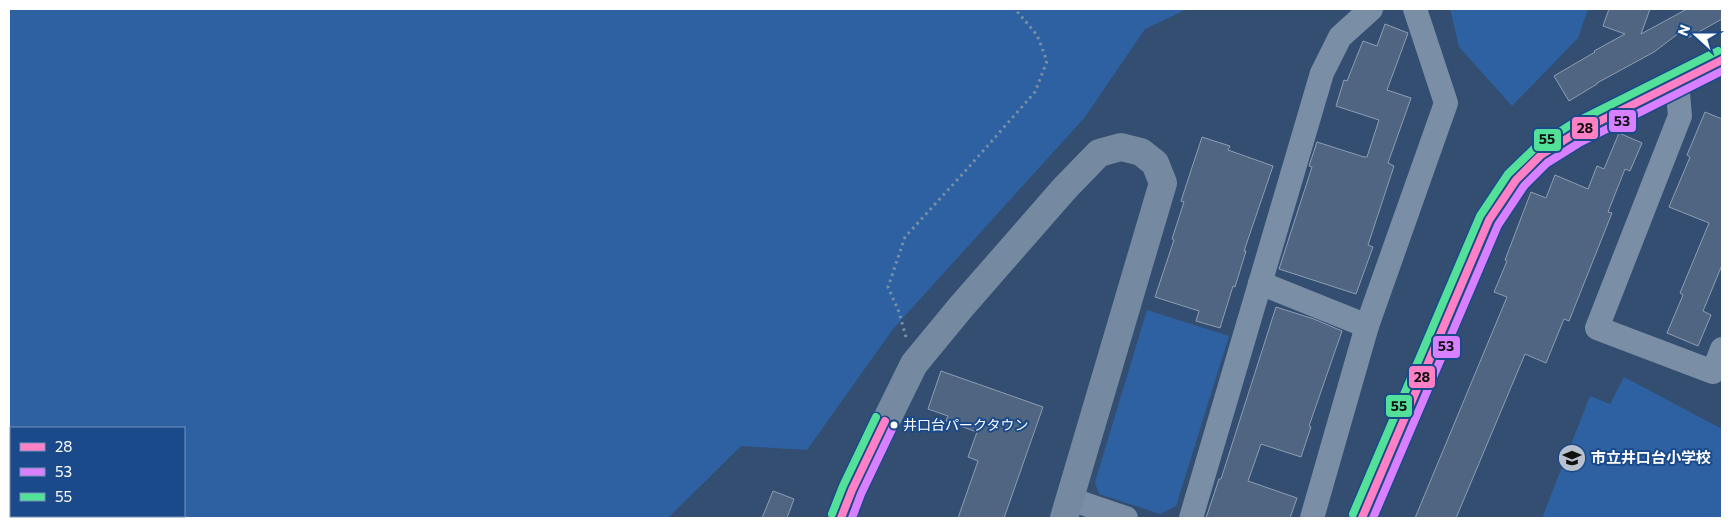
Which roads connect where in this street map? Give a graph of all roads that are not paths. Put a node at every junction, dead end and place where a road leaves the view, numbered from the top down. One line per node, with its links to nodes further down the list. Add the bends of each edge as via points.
1 (1371, 9): 5 (street, via 1340,37 1322,73)
2 (1415, 9): 6 (street, via 1446,103)
3 (1722, 60): 4 (street)
4 (1677, 82): 7 (street, via 1680,116 1597,328 1713,372); 13 (street, via 1574,134 1541,155 1516,180 1489,220)
5 (1260, 283): 6 (street); 11 (street)
6 (1367, 326): 12 (street)
7 (1722, 349)
8 (1067, 508): 9 (street, via 1163,183 1155,163 1141,152 1121,147 1099,153 1065,188 914,364); 10 (street)
9 (841, 518)
10 (1126, 518)
11 (1191, 518)
12 (1312, 518)
13 (1362, 518)

